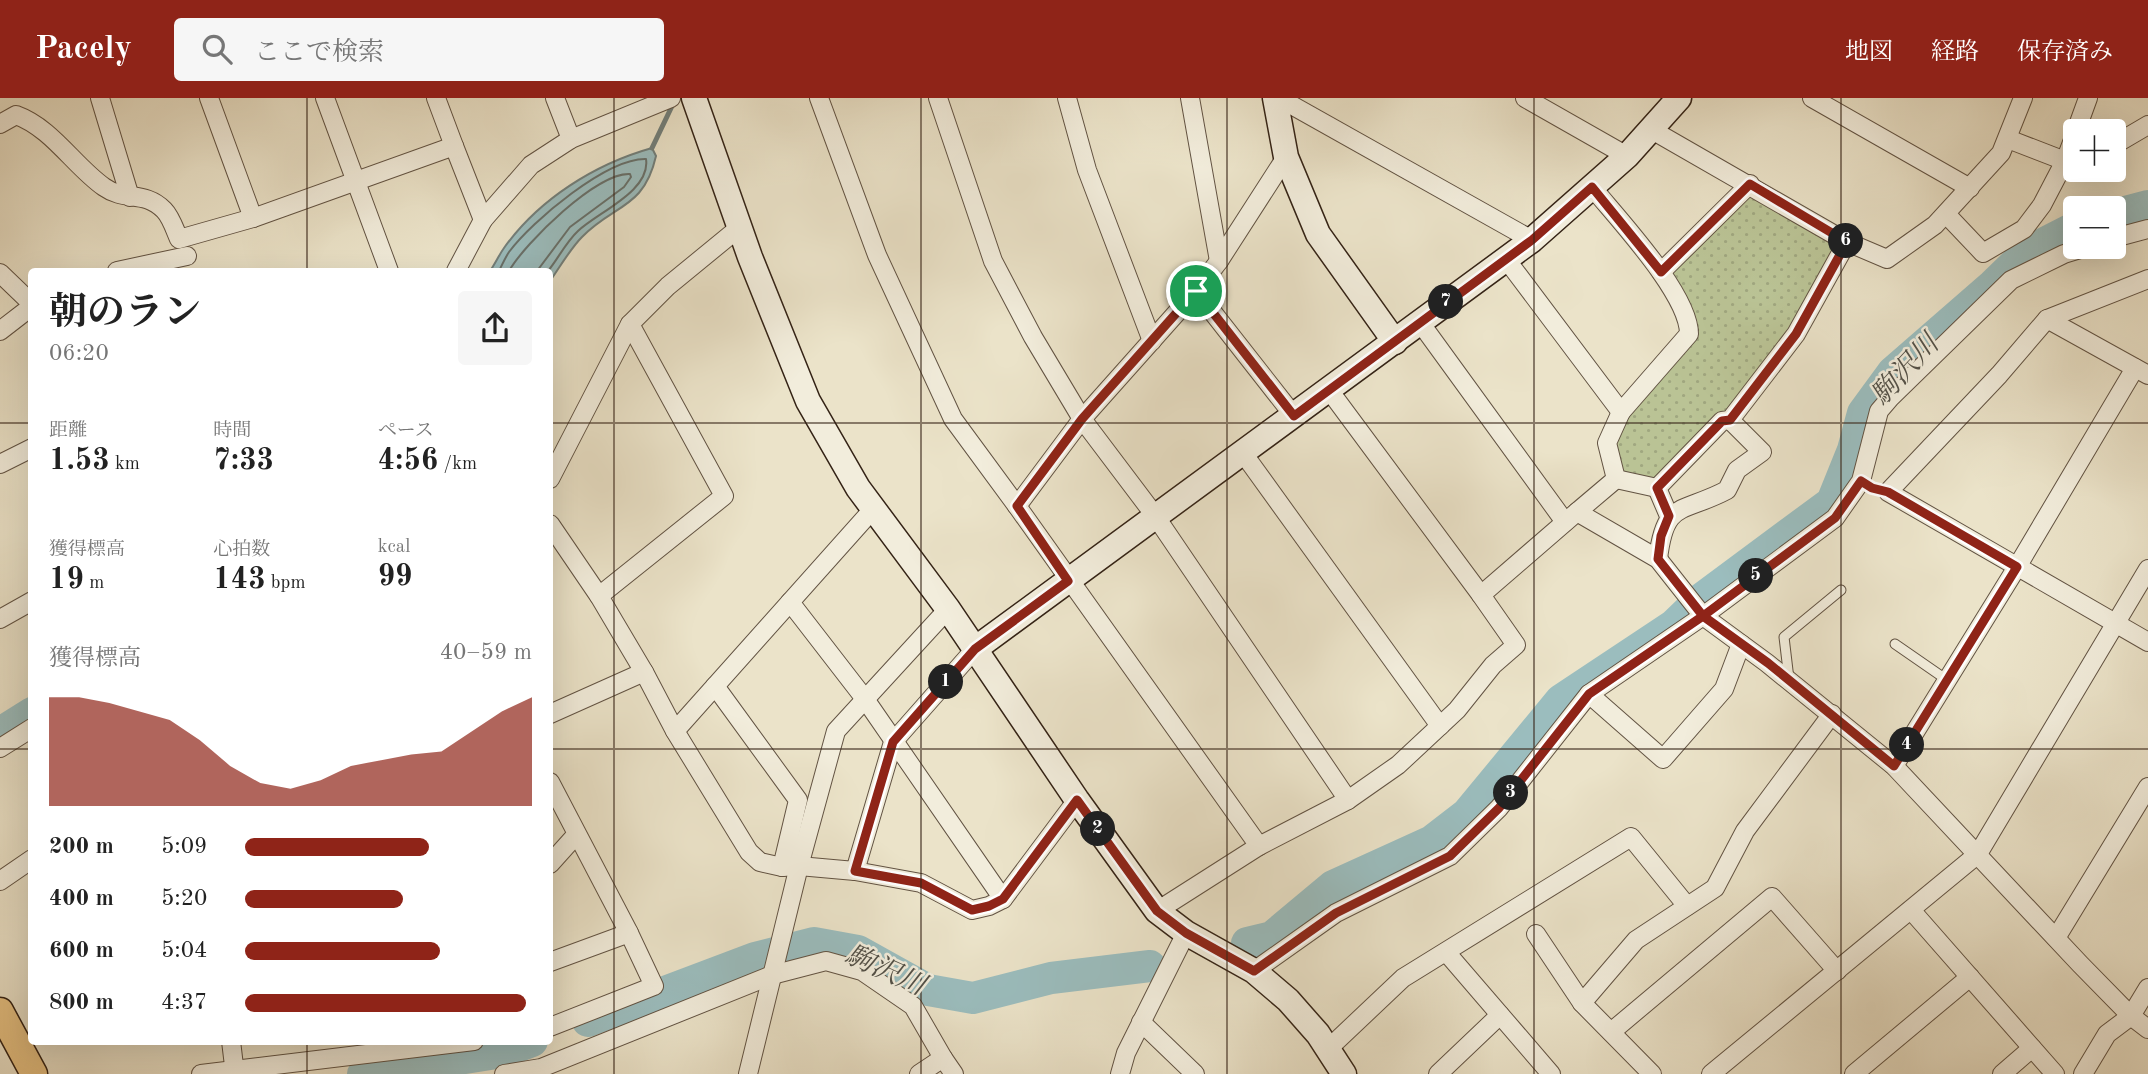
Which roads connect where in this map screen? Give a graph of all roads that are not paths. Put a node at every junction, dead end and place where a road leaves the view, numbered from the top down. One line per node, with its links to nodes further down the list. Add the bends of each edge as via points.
1 (100, 98): 34 (street)
2 (209, 98): 36 (street)
3 (325, 98): 30 (street)
4 (436, 98): 25 (street)
5 (555, 98): 23 (street)
6 (671, 98): 23 (street)
7 (694, 98): 38 (street)
8 (819, 98): 77 (street, via 877,255 953,419)
9 (938, 98): 67 (street, via 993,261)
10 (1067, 98): 61 (street, via 1087,170)
11 (1190, 98): 46 (street)
12 (1277, 98): 27 (street); 42 (street)
13 (1525, 98): 26 (street)
14 (1679, 98): 21 (street)
15 (1812, 98): 33 (street)
16 (2023, 98): 24 (street)
17 (2088, 98): 18 (street)
18 (2081, 119)
19 (0, 124): 34 (street, via 16,116 34,122 107,189)
20 (2148, 125): 22 (street)
21 (1652, 130): 26 (street); 31 (street)
22 (2126, 138)
23 (570, 139): 37 (street, via 531,165)
24 (2008, 139): 28 (street); 33 (street)
25 (454, 146): 30 (street); 37 (street)
26 (1627, 156): 32 (street)
27 (1286, 157): 46 (street); 62 (street, via 1318,234)
28 (2063, 159)
29 (2063, 173): 35 (street, via 2024,229 1983,253)
30 (356, 180): 36 (street); 49 (street)
31 (1750, 184): 43 (street); 51 (street)
32 (1592, 187): 42 (street); 51 (street)
33 (1970, 188): 35 (street)
34 (130, 197): 41 (street, via 148,198 166,212)
35 (1946, 214): 43 (street, via 1886,259)
36 (253, 218): 41 (street)
37 (483, 220): 50 (street)
38 (740, 227): 59 (street); 78 (street, via 808,401)
39 (2148, 229): 40 (street)
40 (2126, 235)
41 (179, 239): 47 (street)
42 (1532, 240): 45 (street)
43 (1847, 242): 68 (street, via 1796,334)
44 (2063, 254): 74 (street, via 2011,279 1891,397 1879,411)
45 (1506, 259): 58 (street); 65 (street)
46 (1219, 261): 54 (street)
47 (191, 264): 48 (street)
48 (149, 268)
49 (389, 268)
50 (458, 268)
51 (1661, 272): 65 (street, via 1689,322 1689,334)
52 (0, 273): 55 (street)
53 (2148, 279): 57 (street)
54 (1196, 291): 61 (street); 66 (street)
55 (28, 301)
56 (28, 310): 60 (street)
57 (2047, 319): 63 (street); 76 (street)
58 (1419, 321): 62 (street); 81 (street)
59 (629, 324): 72 (street); 89 (street, via 724,496)
60 (0, 331)
61 (1152, 341): 67 (street)
62 (1395, 342): 64 (street)
63 (2141, 371): 84 (street)
64 (1329, 390): 66 (street); 88 (street)
65 (1621, 412): 73 (street, via 1607,443)
66 (1294, 416): 70 (street)
67 (1082, 419): 77 (street); 80 (street)
68 (1730, 420): 75 (street, via 1722,421); 79 (street, via 1762,452 1737,470 1727,490)
69 (28, 449): 71 (street)
70 (1243, 453): 80 (street); 108 (street)
71 (0, 464)
72 (553, 473)
73 (1616, 480): 75 (street); 81 (street)
74 (1861, 481): 76 (street); 93 (street, via 1835,518)
75 (1657, 488): 79 (street)
76 (1888, 492): 84 (street)
77 (1017, 506): 86 (street)
78 (873, 508): 90 (street); 92 (street)
79 (1669, 516): 83 (street)
80 (1156, 517): 86 (street); 117 (street)
81 (1571, 517): 83 (street); 88 (street)
82 (553, 528): 89 (street)
83 (1658, 559): 93 (street)
84 (2017, 567): 95 (street); 101 (street)
85 (2148, 569): 95 (street)
86 (1068, 581): 99 (street); 119 (street)
87 (1841, 590): 102 (lane, via 1784,637)
88 (1481, 595): 108 (street, via 1516,645)
89 (599, 596): 100 (street)
90 (790, 602): 103 (street); 105 (street)
91 (28, 603): 94 (street)
92 (948, 609): 99 (street); 105 (street)
93 (1703, 616): 97 (street); 104 (street)
94 (0, 619)
95 (2115, 623): 96 (street); 120 (street)
96 (2148, 642)
97 (1741, 644): 102 (street); 104 (street, via 1724,689 1662,759)
98 (1895, 644): 101 (lane)
99 (975, 649): 111 (street); 116 (street)
100 (645, 672): 106 (street); 110 (street)
101 (1947, 680): 113 (street)
102 (1789, 681): 107 (street)
103 (715, 686): 110 (street); 123 (street, via 798,800)
104 (1589, 694): 137 (street, via 1499,808 1450,856 1336,913)
105 (865, 699): 111 (street); 123 (street, via 835,732)
106 (553, 713)
107 (1832, 715): 113 (street); 127 (street, via 1745,831 1715,888)
108 (1440, 726): 117 (street, via 1398,765)
109 (28, 730): 112 (street)
110 (675, 731): 123 (street, via 749,852 760,862)
111 (893, 742): 124 (street); 126 (street)
112 (0, 748)
113 (1894, 766): 120 (street)
114 (2148, 787): 133 (street)
115 (553, 788): 118 (street)
116 (1077, 800): 126 (street); 129 (street)
117 (1348, 800): 119 (street)
118 (576, 835): 121 (street); 130 (street)
119 (1259, 845): 129 (street)
120 (1978, 855): 128 (street); 133 (street)
121 (553, 861)
122 (28, 862): 125 (street)
123 (790, 866): 124 (street); 136 (street, via 785,922)
124 (855, 871): 126 (street, via 921,883 972,910)
125 (0, 881)
126 (1003, 899)
127 (1687, 906): 134 (street, via 1631,837); 141 (street, via 1636,940)
128 (1911, 910): 138 (street); 139 (street)
129 (1157, 911): 131 (street)
130 (629, 933): 135 (street); 146 (street, via 654,986)
131 (1186, 933): 137 (street); 145 (street)
132 (1536, 933): 141 (street)
133 (2056, 938): 144 (street)
134 (1446, 952): 143 (street); 154 (street, via 1403,978)
135 (553, 961)
136 (773, 971): 153 (street, via 826,961 862,971 913,1006); 158 (street, via 541,1068); 159 (street)
137 (1254, 971): 154 (street, via 1289,1000)
138 (1837, 971): 148 (street, via 1772,897); 167 (street)
139 (1970, 977): 152 (street); 168 (street)
140 (2148, 988): 144 (street)
141 (1582, 1003): 148 (street)
142 (0, 1011): 149 (main road)
143 (1500, 1015): 164 (street); 165 (street)
144 (2131, 1016): 147 (street); 171 (street, via 2107,1034)
145 (1141, 1022): 162 (street); 163 (street)
146 (553, 1026)
147 (2148, 1029)
148 (1611, 1032): 166 (street)
149 (7, 1041): 156 (main road)
150 (232, 1045): 155 (street)
151 (443, 1045): 155 (street)
152 (2032, 1048): 169 (street); 170 (street)
153 (943, 1058): 160 (street); 161 (street)
154 (1337, 1066)
155 (236, 1072): 157 (street)
156 (34, 1074)
157 (201, 1074)
158 (504, 1074)
159 (748, 1074)
160 (919, 1074)
161 (954, 1074)
162 (1120, 1074)
163 (1195, 1074)
164 (1438, 1074)
165 (1550, 1074)
166 (1651, 1074)
167 (1711, 1074)
168 (1854, 1074)
169 (2002, 1074)
170 (2055, 1074)
171 (2083, 1074)

